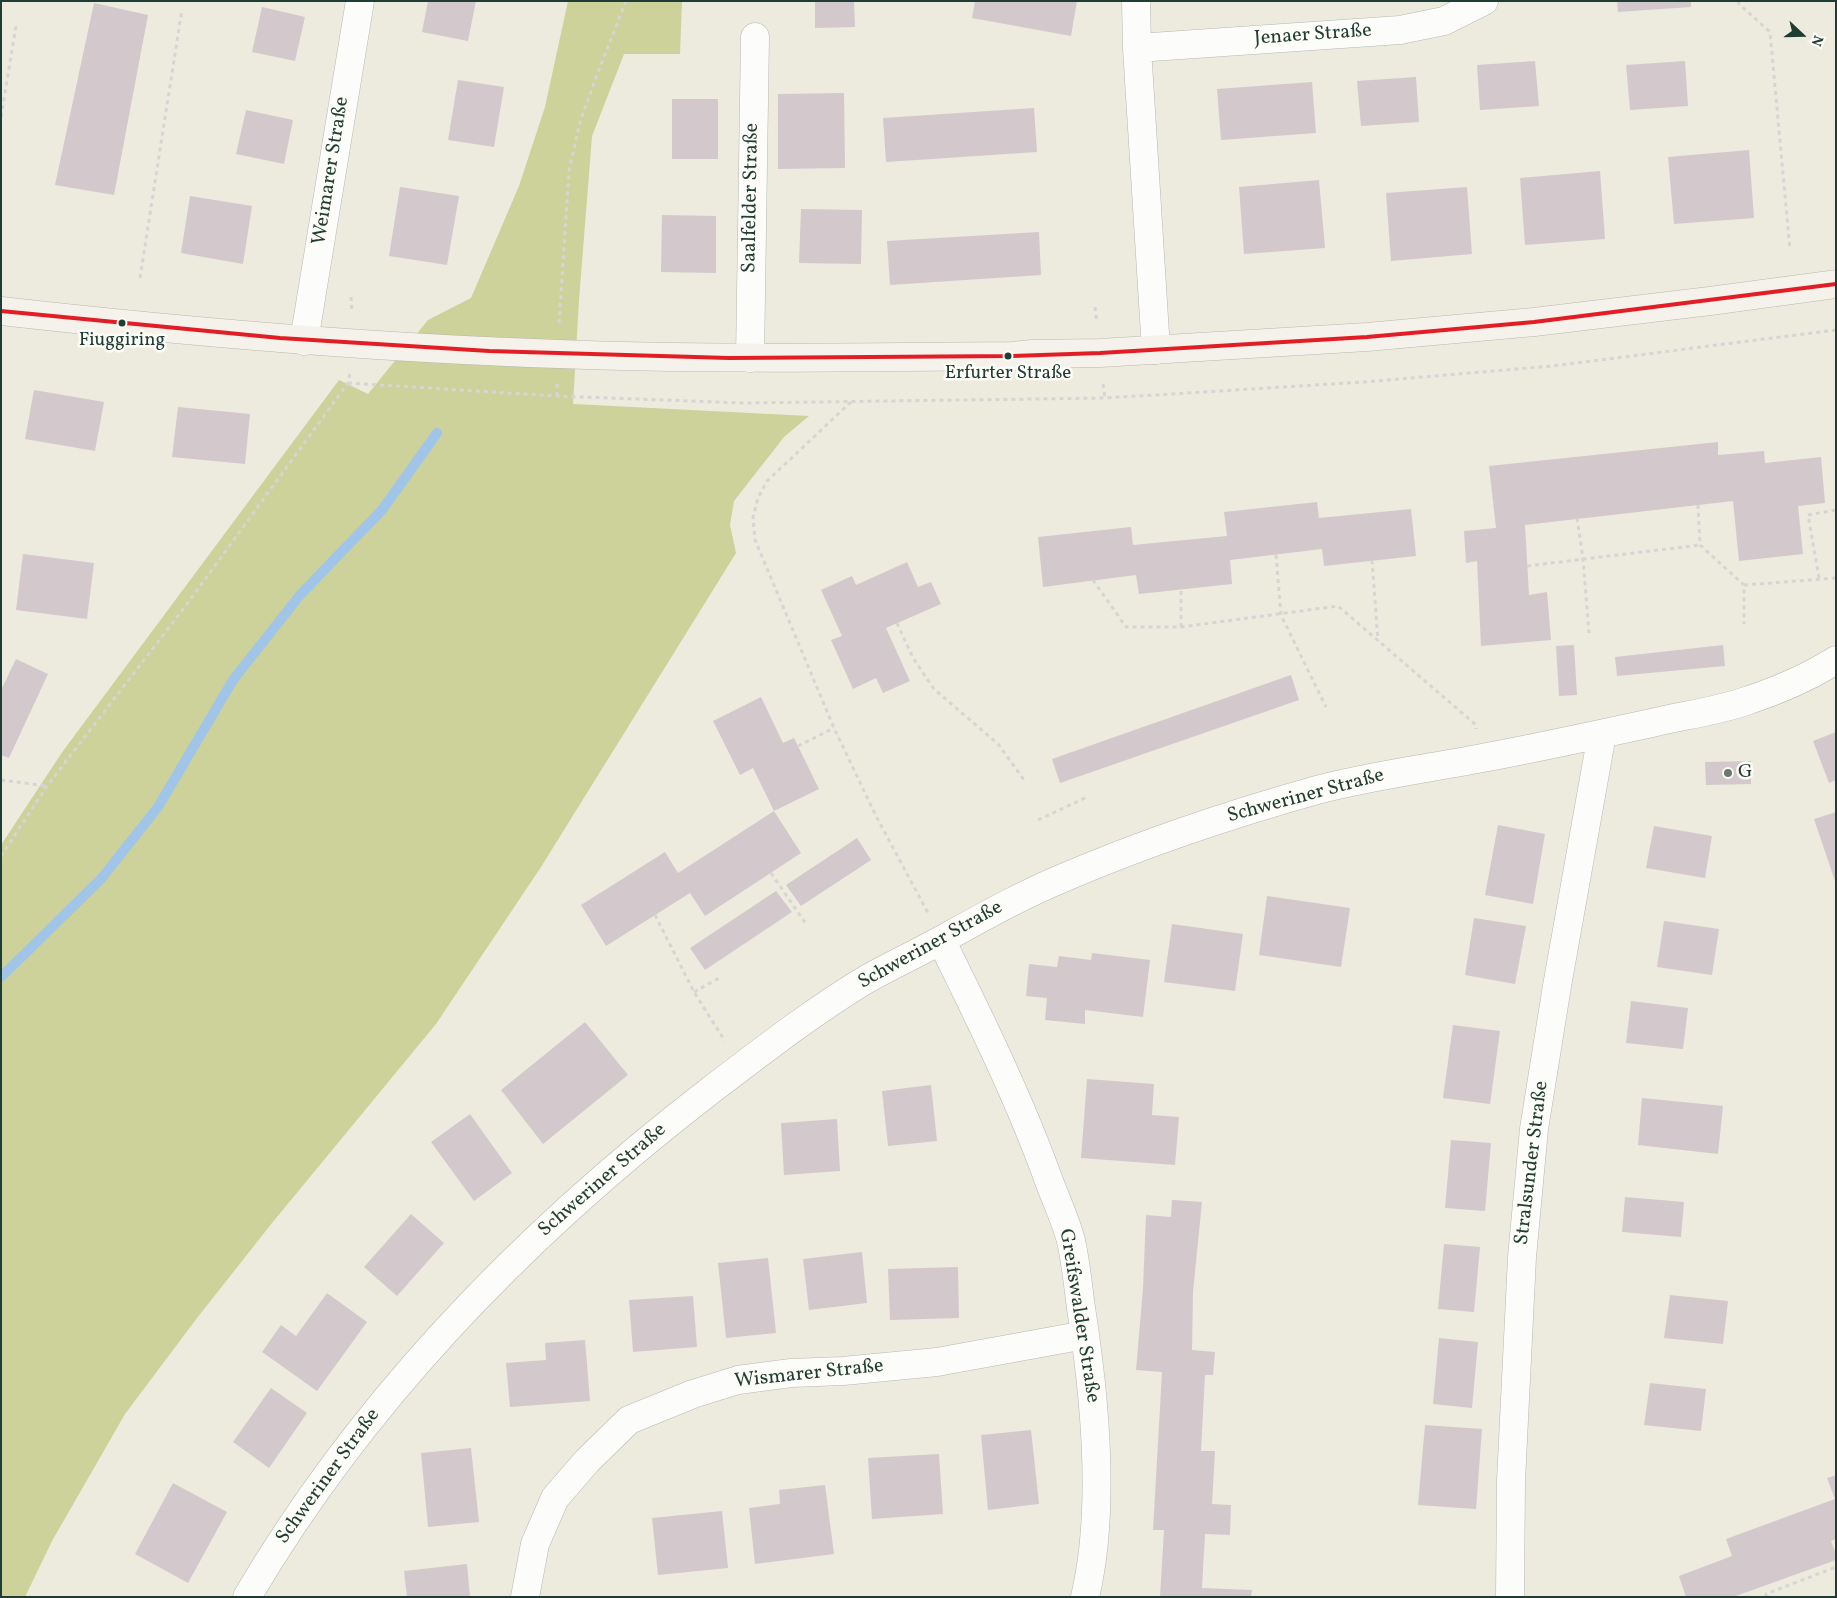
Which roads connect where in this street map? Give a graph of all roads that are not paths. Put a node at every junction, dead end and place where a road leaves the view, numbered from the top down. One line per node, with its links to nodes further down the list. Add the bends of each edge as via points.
1 (360, 1): 8 (street, Weimarer Straße)
2 (1136, 1): 5 (street)
3 (1484, 1): 5 (street, Jenaer Straße, via 1444,22 1400,30)
4 (755, 38): 10 (street, Saalfelder Straße)
5 (1137, 48): 9 (street)
6 (1836, 284): 9 (main road, via 1534,322 1367,337)
7 (1, 311): 8 (main road)
8 (304, 341): 10 (main road, via 559,354)
9 (1156, 350): 10 (main road, via 1012,356)
10 (750, 358)
11 (1836, 660): 12 (street, Schweriner Straße, via 1816,673 1746,702)
12 (1602, 734): 13 (street, Schweriner Straße, via 1388,774 1232,816 1060,879); 18 (street, Stralsunder Straße, via 1534,1129 1522,1257 1511,1481)
13 (941, 940): 14 (street, Greifswalder Straße, via 999,1058 1040,1156 1071,1241); 15 (street, Schweriner Straße, via 865,980 784,1035 670,1121 578,1198 479,1295 398,1385 328,1473)
14 (1085, 1334): 16 (street, Wismarer Straße, via 937,1362 738,1380 629,1420 555,1498 535,1544); 17 (street, Greifswalder Straße, via 1095,1432 1096,1502 1092,1569)
15 (247, 1597)
16 (525, 1597)
17 (1085, 1597)
18 (1510, 1597)

